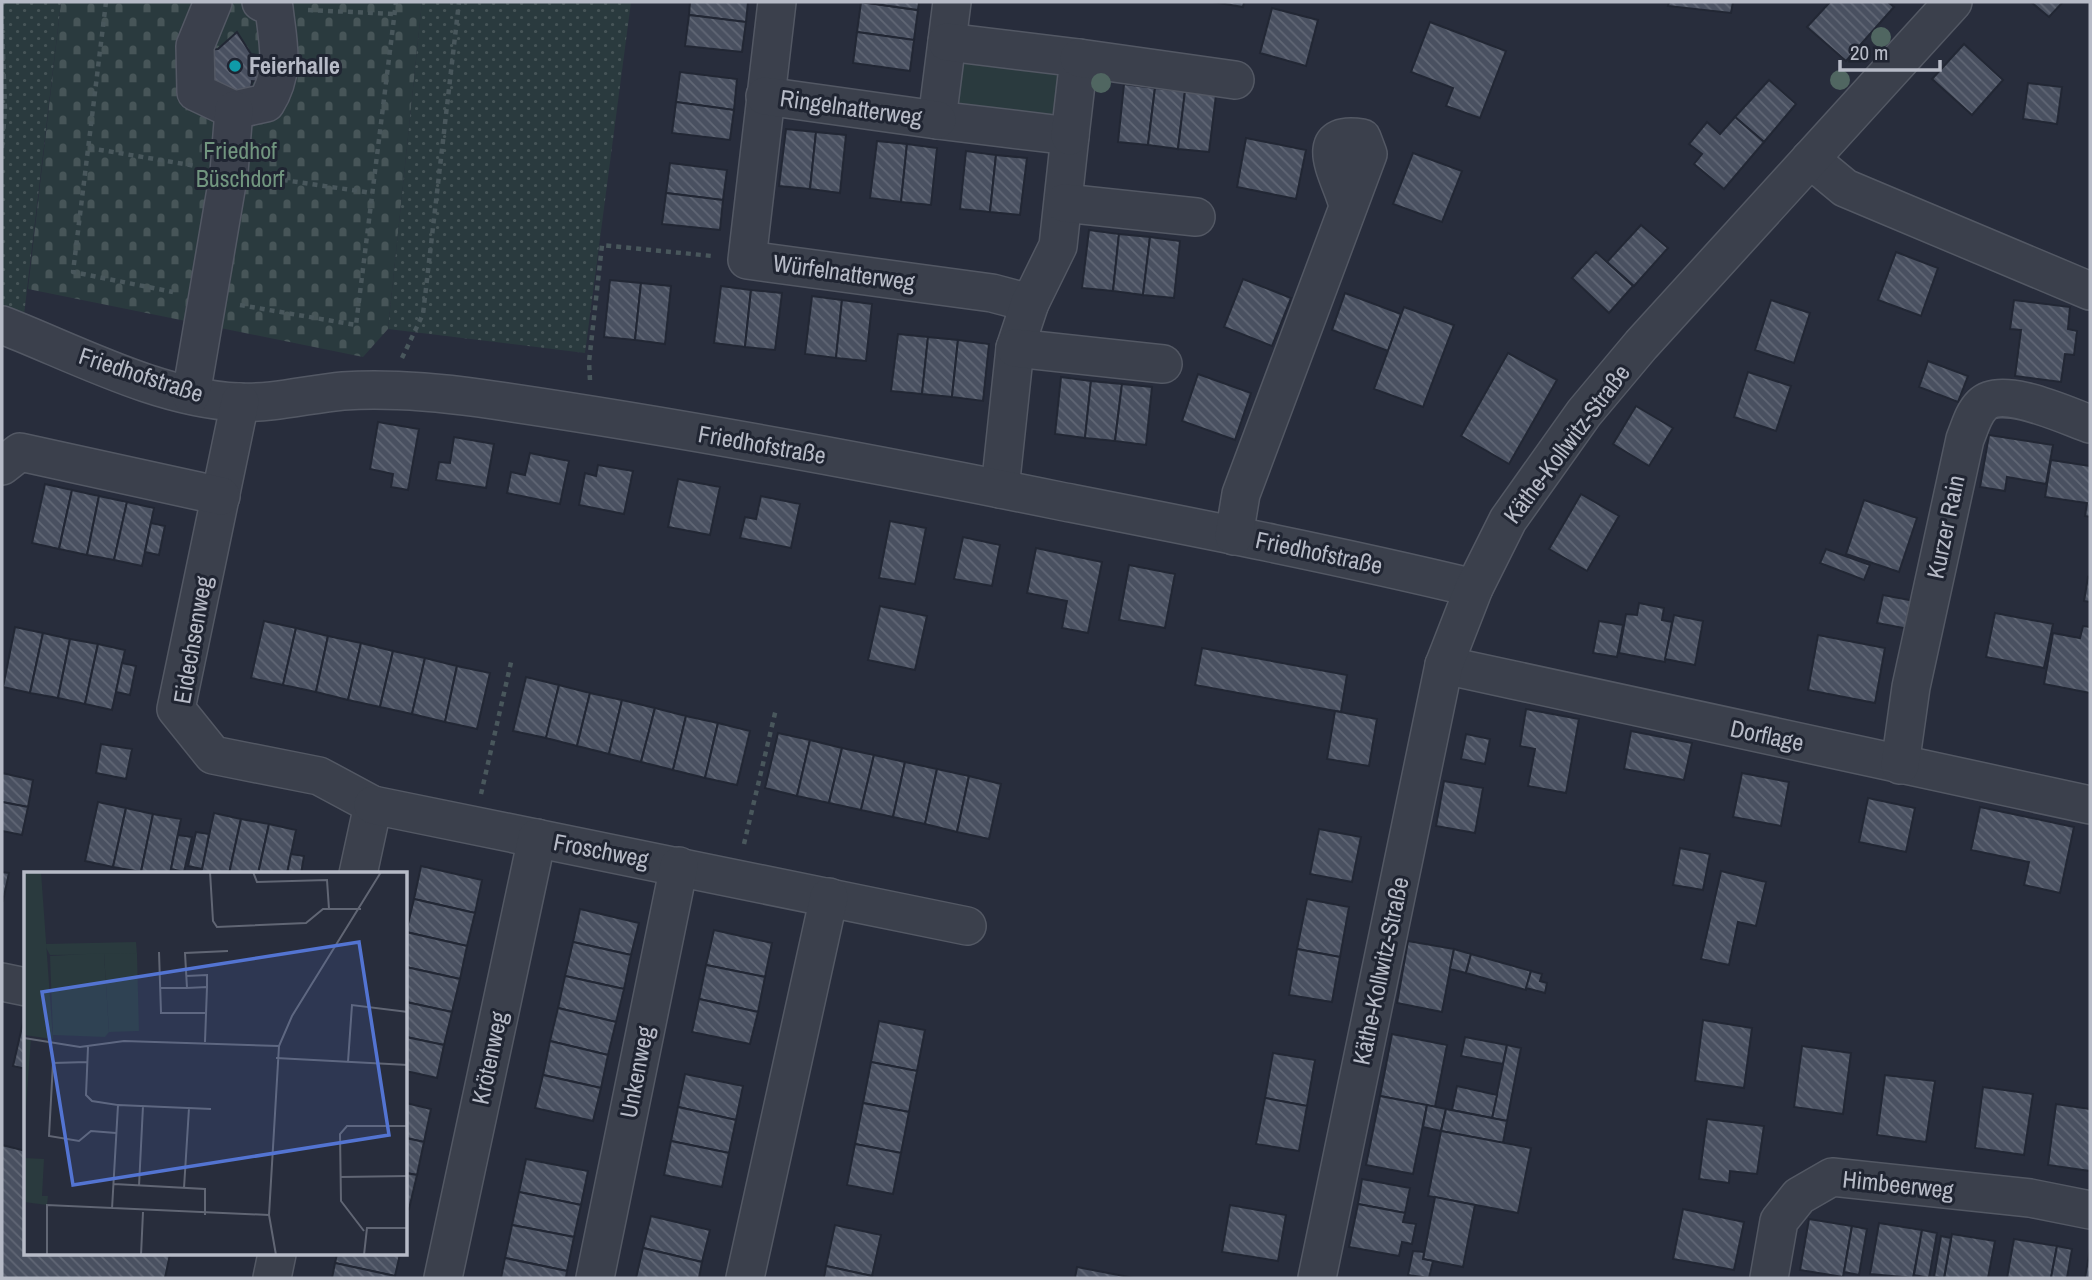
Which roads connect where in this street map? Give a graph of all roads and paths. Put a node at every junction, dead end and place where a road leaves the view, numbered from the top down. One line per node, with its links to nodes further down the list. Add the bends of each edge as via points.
1 (106, 2): 25 (path, via 73,272)
2 (213, 2): 15 (street, via 195,46 196,92)
3 (396, 2): 9 (path)
4 (459, 2): 30 (path, via 423,314 390,381)
5 (777, 2): 14 (street, Würfelnatterweg)
6 (951, 2): 11 (street, Ringelnatterweg)
7 (1953, 2): 19 (street, Käthe-Kollwitz-Straße)
8 (267, 5): 9 (path); 15 (street, via 280,54 278,84 266,103)
9 (394, 14): 25 (path, via 356,325)
10 (2, 24): 18 (path)
11 (947, 42): 12 (street); 16 (street, Ringelnatterweg)
12 (1079, 58): 13 (street); 17 (street)
13 (1235, 80)
14 (765, 96): 16 (street, Ringelnatterweg); 23 (street, Würfelnatterweg)
15 (234, 110): 25 (street)
16 (937, 120): 17 (street, Ringelnatterweg)
17 (1070, 136): 20 (street)
18 (2, 148)
19 (1810, 159): 24 (street, via 1845,188); 39 (street, Käthe-Kollwitz-Straße, via 1584,413 1508,520)
20 (1064, 202): 22 (street); 26 (street, via 1058,246)
21 (1348, 206): 38 (street, via 1241,494)
22 (1196, 217)
23 (747, 260): 26 (street, Würfelnatterweg, via 992,293); 33 (path, via 602,245 589,362)
24 (2090, 291)
25 (208, 299): 31 (street)
26 (1030, 303): 28 (street)
27 (2, 326): 31 (street, Friedhofstraße)
28 (1015, 348): 29 (street); 36 (street)
29 (1163, 364)
30 (390, 392): 32 (street, Friedhofstraße, via 346,391); 33 (street, Friedhofstraße, via 476,398)
31 (191, 395): 32 (street, Friedhofstraße)
32 (240, 402): 37 (street, Eidechsenweg)
33 (593, 416): 36 (street, Friedhofstraße)
34 (2090, 424): 43 (street, Kurzer Rain, via 2001,398 1984,402 1974,415 1910,687)
35 (2, 466): 37 (street, via 20,452)
36 (1000, 489): 38 (street, Friedhofstraße)
37 (221, 496): 44 (street, Eidechsenweg, via 176,709 214,755 319,776)
38 (1234, 536): 39 (street, Friedhofstraße)
39 (1474, 588): 41 (street, Käthe-Kollwitz-Straße)
40 (512, 658): 46 (path)
41 (1444, 665): 43 (street, Dorflage); 61 (street, Käthe-Kollwitz-Straße)
42 (776, 709): 50 (path)
43 (1900, 765): 45 (street, Dorflage)
44 (373, 805): 46 (street, Froschweg); 49 (street)
45 (2090, 805)
46 (474, 825): 47 (street, Froschweg)
47 (537, 838): 48 (street, Froschweg); 58 (street, Krötenweg)
48 (679, 866): 50 (street, Froschweg); 59 (street, Unkenweg)
49 (358, 872)
50 (736, 878): 51 (street, Froschweg)
51 (829, 897): 52 (street, Froschweg); 60 (street)
52 (967, 926)
53 (2, 982): 54 (street)
54 (24, 987)
55 (2090, 1210): 62 (street, Himbeerweg, via 2030,1198 1832,1177 1799,1196 1779,1221)
56 (278, 1256): 57 (street)
57 (272, 1278)
58 (443, 1278)
59 (595, 1278)
60 (746, 1278)
61 (1317, 1278)
62 (1769, 1278)

